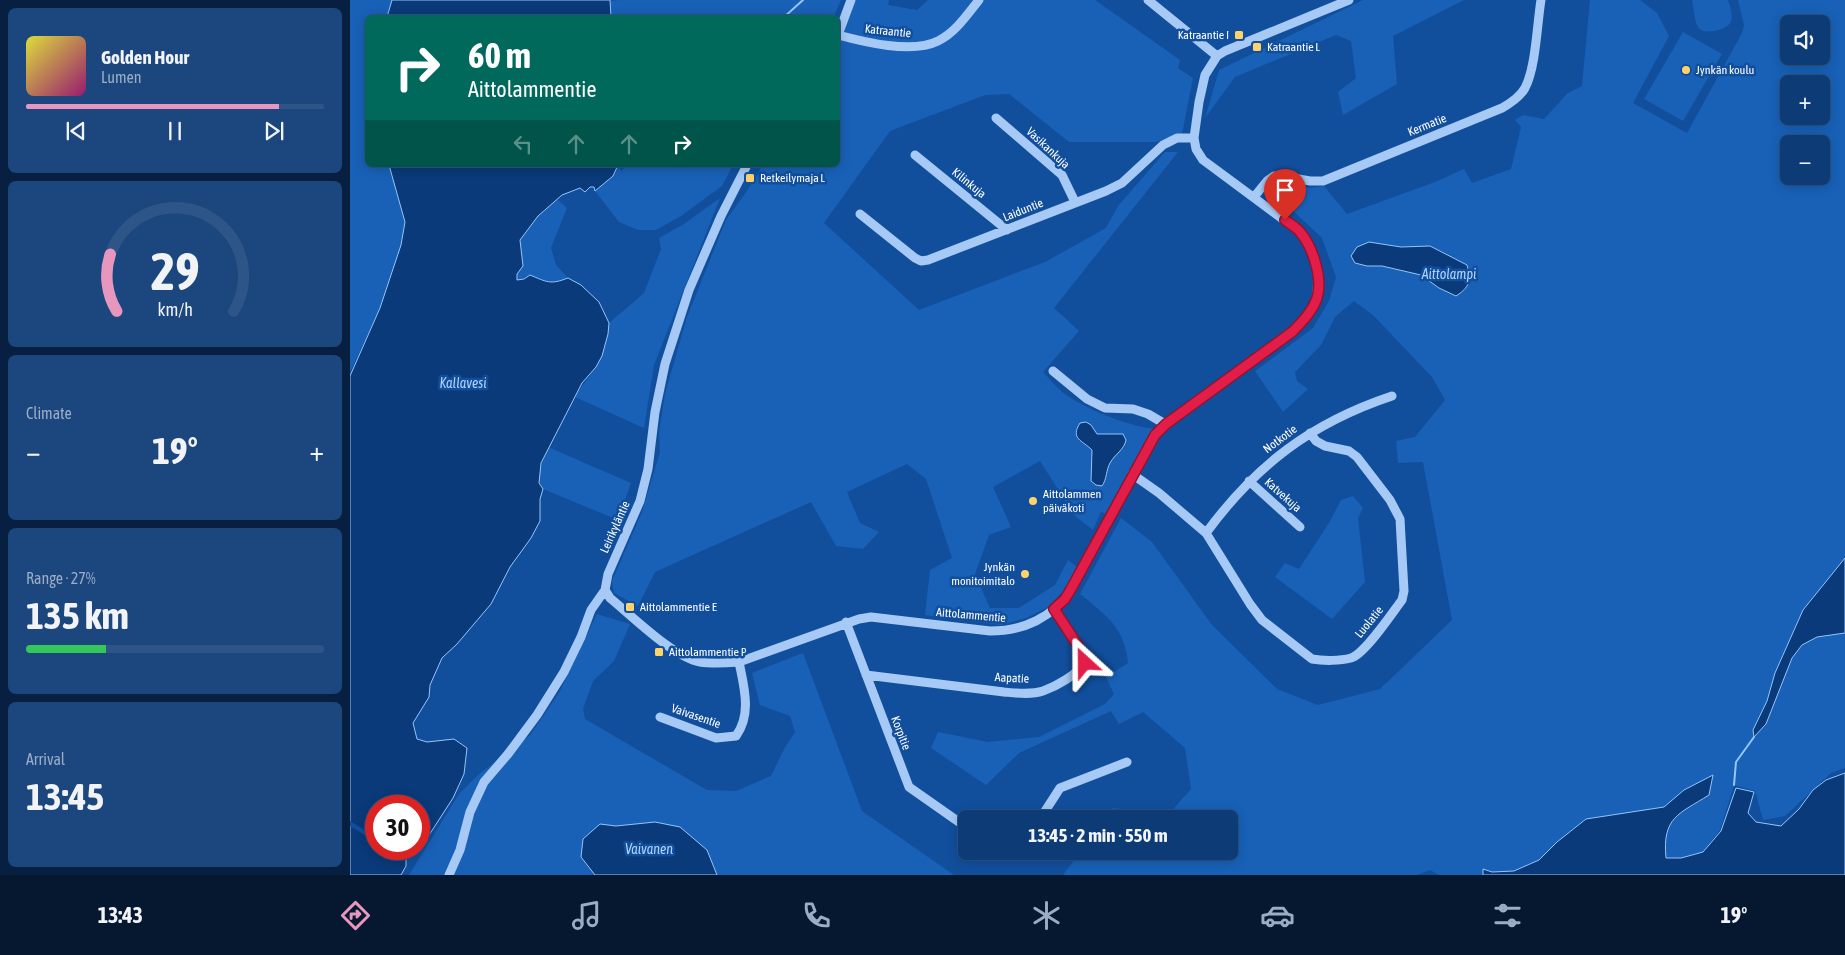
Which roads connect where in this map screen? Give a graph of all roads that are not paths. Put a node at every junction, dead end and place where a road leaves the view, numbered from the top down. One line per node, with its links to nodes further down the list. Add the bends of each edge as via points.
1 (851, 0): 6 (street)
2 (979, 0): 7 (street, Katraantie, via 957,27 928,45 904,47)
3 (1148, 0): 8 (street)
4 (1349, 0): 8 (street)
5 (1541, 0): 13 (street, Kermatie, via 1531,70 1525,88 1515,100 1322,181 1274,176 1266,180)
6 (840, 30)
7 (840, 36)
8 (1217, 56): 10 (street, via 1205,74)
9 (996, 118): 14 (street, Vasikankuja, via 1062,175)
10 (1194, 138): 13 (street, Aittolammentie, via 1203,160); 14 (street, Laiduntie, via 1176,138 1163,145 1122,183)
11 (915, 154): 16 (street, Kilinkuja)
12 (746, 167): 25 (street, Leirikyläntie, via 689,290 665,364 640,501)
13 (1254, 196): 19 (street, Aittolammentie, via 1300,232 1314,255 1318,271 1317,296 1309,314 1292,332)
14 (1075, 202): 16 (street, Laiduntie)
15 (860, 214): 16 (street, Laiduntie, via 922,261)
16 (1007, 230)
17 (1053, 371): 19 (street, via 1087,399 1105,408 1133,409)
18 (1392, 396): 20 (street, Notkotie, via 1328,422)
19 (1166, 424): 21 (street, Aittolammentie, via 1155,435)
20 (1310, 434): 22 (street, Notkotie, via 1290,445); 24 (street, Luolatie, via 1325,446 1349,451 1357,457 1390,500 1400,519 1402,600 1359,653 1351,658 1320,660 1312,659 1296,647 1262,620)
21 (1132, 474): 24 (street, Luolatie); 26 (street, Aittolammentie, via 1071,589)
22 (1249, 481): 23 (street, Katvekuja); 24 (street, Notkotie)
23 (1300, 527)
24 (1206, 533)
25 (604, 590): 28 (street, Aittolammentie, via 681,654 699,662); 34 (street, Leirikyläntie, via 591,610 564,672 537,715 484,782 470,812 460,850)
26 (1054, 609): 27 (street, Aittolammentie, via 1029,625 1008,631 871,617); 29 (street, Aapatie, via 1086,658 1085,663 1064,680 1042,691 1004,692)
27 (846, 622): 28 (street, Aittolammentie); 29 (street, Korpitie)
28 (739, 662): 30 (street, Vaivasentie, via 746,713 736,736 716,738)
29 (866, 675): 33 (street, Korpitie, via 909,787)
30 (660, 717)
31 (1127, 762): 32 (street, via 1060,788)
32 (1046, 810)
33 (958, 821)
34 (449, 875)

